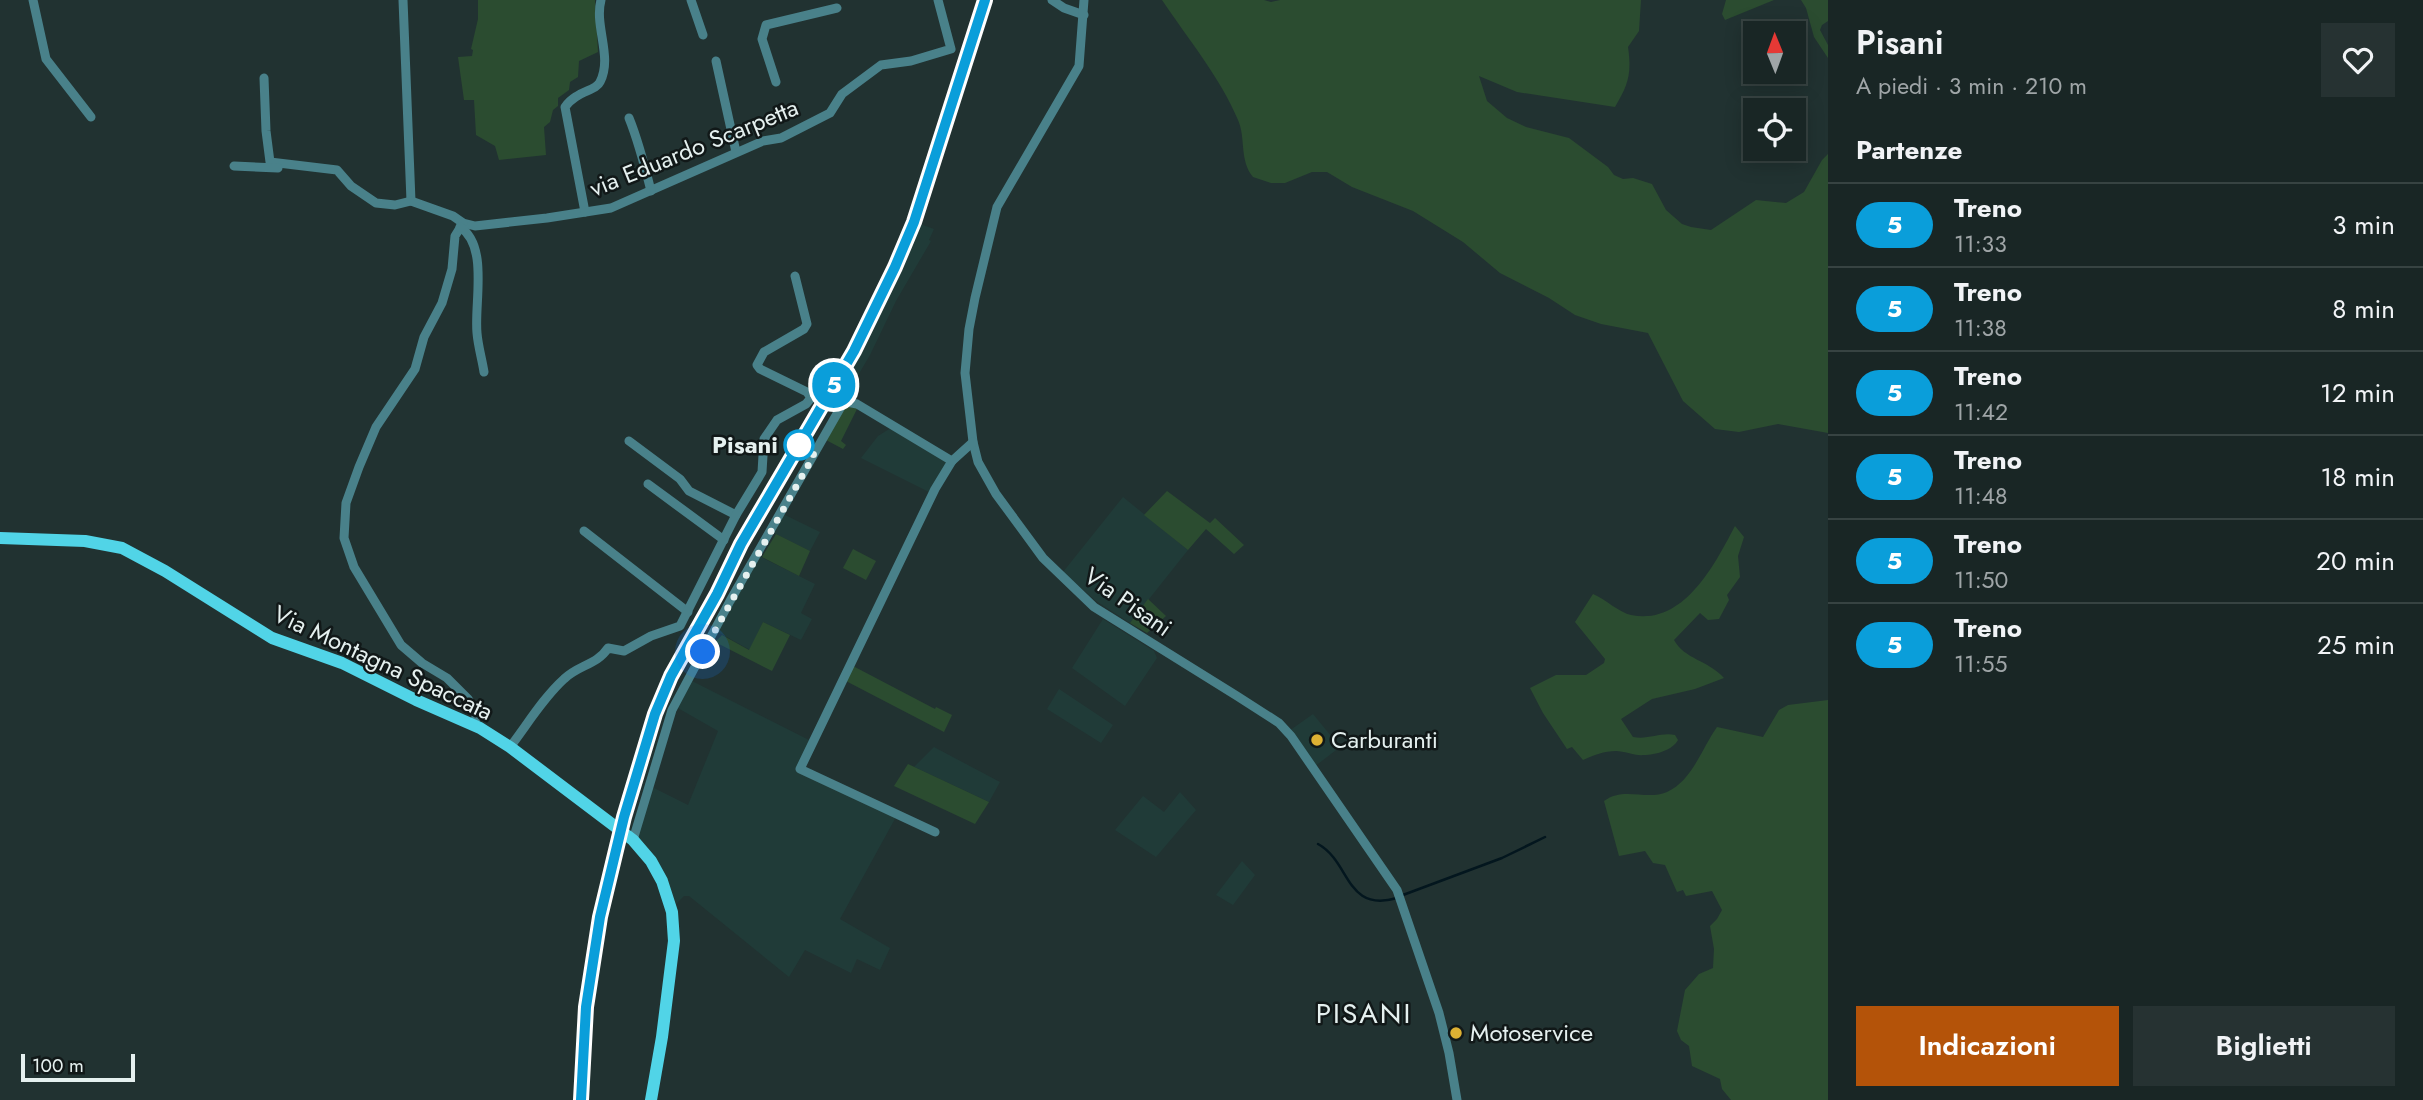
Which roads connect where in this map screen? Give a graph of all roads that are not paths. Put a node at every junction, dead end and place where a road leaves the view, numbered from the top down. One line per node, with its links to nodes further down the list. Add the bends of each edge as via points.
1 (33, 0): 14 (street, via 46,59)
2 (403, 0): 20 (street)
3 (601, 0): 21 (street, via 605,65 601,81 565,107)
4 (691, 0): 10 (street)
5 (938, 0): 16 (street, via Eduardo Scarpetta, via 951,49 881,65 842,94 830,113 780,138)
6 (1052, 0): 9 (street)
7 (1083, 0): 9 (street, Via Pisani)
8 (837, 8): 13 (street, via 766,25 762,39)
9 (1084, 15): 26 (street, Via Pisani, via 1079,66 997,207 968,329 965,373)
10 (703, 35)
11 (716, 61): 16 (street)
12 (264, 78): 18 (street, via Eduardo Scarpetta, via 270,162 337,170)
13 (776, 82)
14 (91, 117)
15 (629, 118): 19 (street)
16 (736, 152): 19 (street, via Eduardo Scarpetta)
17 (233, 166): 18 (street)
18 (345, 177): 20 (street, via Eduardo Scarpetta, via 376,203)
19 (651, 191): 21 (street, via Eduardo Scarpetta, via 611,208)
20 (411, 201): 22 (street, via Eduardo Scarpetta, via 453,216)
21 (585, 212): 22 (street, via Eduardo Scarpetta)
22 (462, 225): 24 (street, via 476,248 477,334); 34 (street, via 454,242 442,303 424,337 415,369 376,427 359,467 346,503 344,538 354,567 395,636 468,699 477,713)
23 (795, 276): 29 (street, via 807,324 764,352 757,365 811,398 777,420 764,439 762,472)
24 (484, 372)
25 (629, 441): 29 (street, via 689,491)
26 (974, 442): 27 (street); 39 (street, Via Pisani, via 978,462 996,494 1066,582 1094,607 1279,723 1291,736 1399,895 1439,1013)
27 (952, 461): 36 (street, via 800,769); 37 (street, via 856,404 842,405 672,710)
28 (649, 484): 32 (street)
29 (736, 515): 32 (street)
30 (584, 531): 33 (street)
31 (0, 538): 34 (main road, Via Montagna Spaccata, via 86,541 122,548 272,638 342,663)
32 (724, 540): 33 (street)
33 (688, 612): 35 (street, via 680,626 624,651 608,648 593,663 565,677)
34 (474, 725): 35 (main road, Via Montagna Spaccata)
35 (510, 747): 37 (main road, Via Montagna Spaccata)
36 (934, 832)
37 (633, 840): 38 (main road, Via Montagna Spaccata, via 665,888 674,941)
38 (651, 1100)
39 (1457, 1100)

